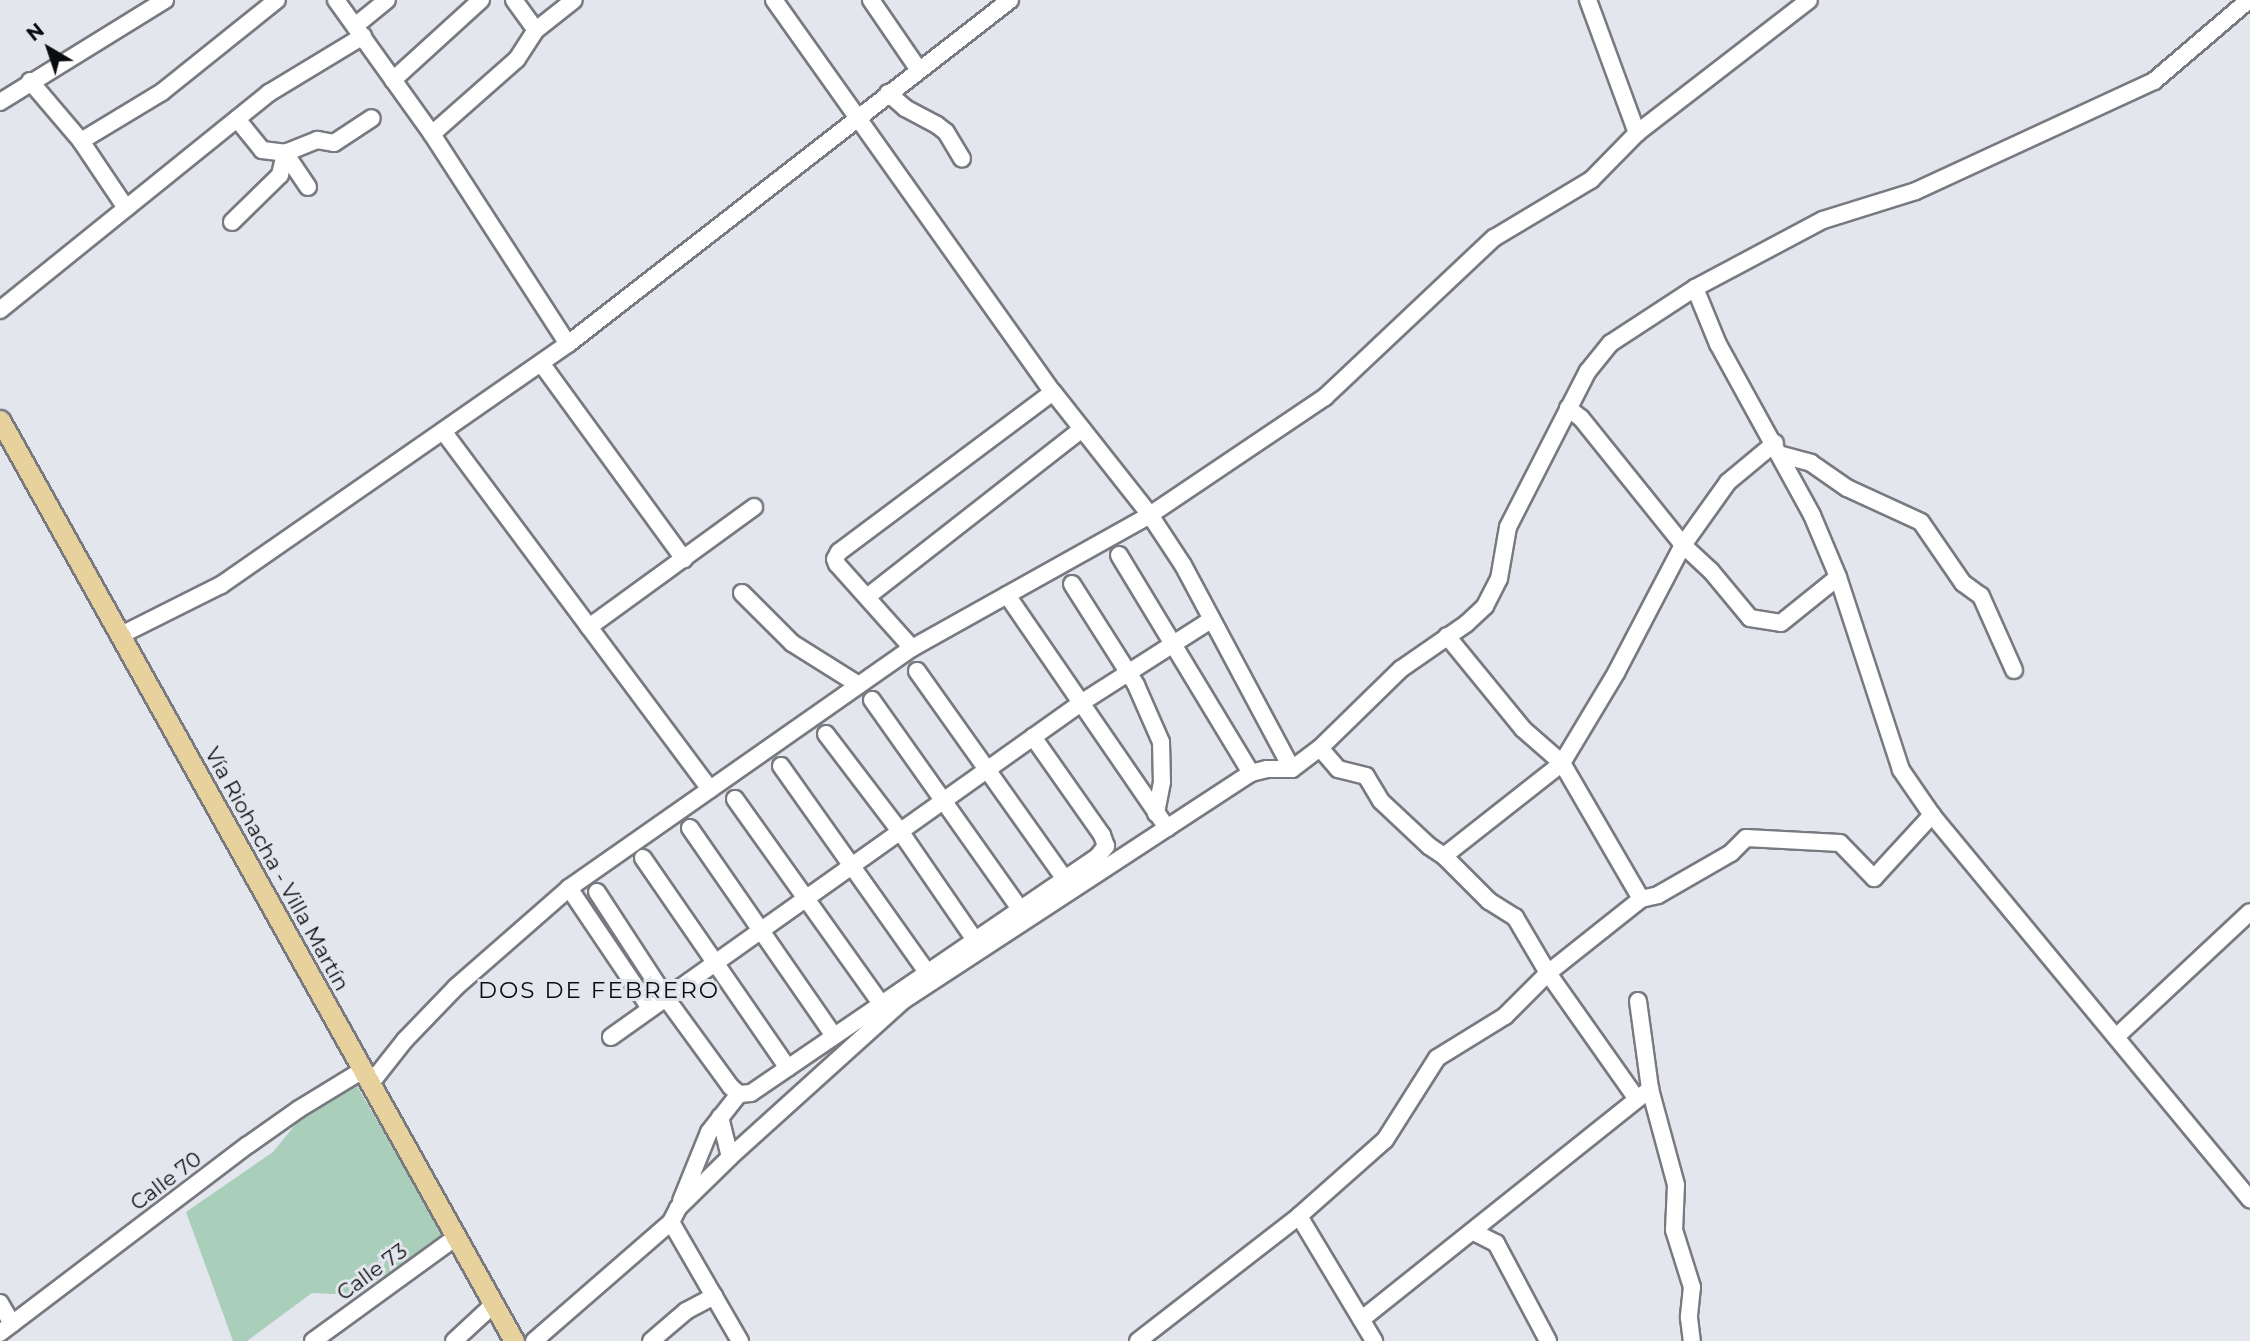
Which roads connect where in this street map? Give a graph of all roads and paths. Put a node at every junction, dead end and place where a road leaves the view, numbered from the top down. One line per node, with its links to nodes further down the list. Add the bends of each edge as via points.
1 (165, 0): 18 (street)
2 (277, 0): 26 (street, via 162,92)
3 (336, 0): 15 (street)
4 (387, 0): 15 (street)
5 (481, 0): 17 (street)
6 (514, 0): 14 (street)
7 (574, 0): 14 (street)
8 (774, 0): 22 (street)
9 (871, 0): 16 (street)
10 (1010, 0): 16 (street)
11 (1588, 0): 24 (street)
12 (1810, 0): 24 (street, Calle 70)
13 (2249, 0): 32 (street, via 2154,81 1916,191 1824,220)
14 (536, 30): 25 (street, via 516,60)
15 (359, 31): 17 (street); 23 (street)
16 (919, 70): 19 (street)
17 (393, 80): 25 (street)
18 (30, 81): 20 (street); 26 (street)
19 (888, 93): 22 (street); 28 (street, via 946,132)
20 (0, 102)
21 (372, 118): 27 (street, via 334,143 317,140)
22 (856, 118): 34 (street); 36 (street)
23 (237, 119): 27 (street, via 262,149); 30 (street)
24 (1637, 133): 43 (street, Calle 70, via 1591,180 1494,238 1325,397)
25 (432, 134): 34 (street)
26 (81, 141): 30 (street)
27 (285, 153): 29 (street); 31 (street, via 280,175)
28 (962, 159)
29 (308, 187)
30 (126, 208): 33 (street)
31 (232, 222)
32 (1695, 288): 37 (street, via 1611,342); 41 (street, via 1718,344)
33 (0, 310)
34 (568, 344): 35 (street)
35 (541, 363): 40 (street); 46 (street)
36 (1052, 392): 39 (street); 51 (street, via 839,552 837,564)
37 (1568, 408): 44 (street, via 1581,418); 55 (street, via 1508,527 1499,579 1485,606)
38 (0, 420): 54 (main road, Vía Riohacha - Villa Martín)
39 (1082, 429): 43 (street); 51 (street)
40 (443, 431): 53 (street); 54 (street, via 221,585)
41 (1778, 449): 44 (street, via 1728,482); 47 (street); 58 (street, via 1921,522 1964,583 1981,596)
42 (754, 507): 46 (street)
43 (1150, 515): 50 (street, Calle 70); 52 (street, via 1183,565)
44 (1683, 545): 47 (street, via 1751,618 1782,623); 67 (street, via 1616,673)
45 (1119, 555): 56 (street)
46 (684, 559): 53 (street)
47 (1838, 577): 76 (street, via 1901,770)
48 (1072, 584): 60 (street)
49 (742, 593): 61 (street, via 792,643)
50 (1007, 594): 57 (street, Calle 70); 63 (street)
51 (867, 597): 57 (street)
52 (1210, 620): 56 (street); 70 (street)
53 (589, 627): 72 (street)
54 (121, 635): 103 (main road, Vía Riohacha - Villa Martín)
55 (1447, 636): 66 (street, via 1401,669); 67 (street, via 1523,729)
56 (1173, 644): 60 (street); 71 (street)
57 (912, 648): 61 (street, Calle 70)
58 (2014, 670)
59 (917, 671): 69 (street)
60 (1127, 673): 63 (street); 75 (street, via 1161,742 1162,782)
61 (859, 685): 72 (street, Calle 70)
62 (872, 701): 74 (street)
63 (1081, 703): 65 (street); 75 (street)
64 (826, 734): 79 (street)
65 (1033, 737): 69 (street); 83 (street, via 1106,846)
66 (1320, 748): 70 (street); 80 (street, via 1338,769 1366,776 1381,801)
67 (1562, 763): 80 (street); 87 (street)
68 (781, 766): 82 (street)
69 (987, 769): 74 (street); 83 (street)
70 (1292, 769): 71 (street)
71 (1251, 773): 78 (street)
72 (710, 789): 84 (street, Calle 70)
73 (735, 799): 86 (street)
74 (943, 801): 79 (street); 88 (street)
75 (1156, 813): 78 (street)
76 (1932, 815): 87 (street, via 1874,878 1840,843 1746,838 1731,853 1658,895); 101 (street)
77 (690, 828): 90 (street)
78 (1167, 828): 108 (street, via 904,1000)
79 (900, 831): 82 (street); 91 (street)
80 (1444, 856): 94 (street, via 1489,901 1515,917)
81 (643, 858): 92 (street)
82 (852, 865): 86 (street); 93 (street)
83 (1065, 879): 88 (street)
84 (569, 888): 98 (street); 103 (street, Calle 70, via 456,987)
85 (597, 892): 95 (street)
86 (807, 897): 90 (street); 97 (street)
87 (1642, 899): 94 (street)
88 (1020, 909): 91 (street)
89 (2250, 912): 101 (street)
90 (760, 931): 92 (street); 99 (street)
91 (975, 940): 93 (street)
92 (715, 962): 95 (street); 102 (street)
93 (928, 972): 97 (street)
94 (1548, 973): 106 (street); 111 (street, via 1505,1016 1437,1058 1385,1140)
95 (666, 998): 98 (street); 105 (street)
96 (1638, 1001): 104 (street)
97 (881, 1004): 99 (street)
98 (650, 1009): 100 (street)
99 (834, 1036): 102 (street)
100 (611, 1037)
101 (2116, 1037): 109 (street)
102 (788, 1068): 105 (street, via 751,1093)
103 (367, 1076): 113 (main road, Vía Riohacha - Villa Martín); 118 (street, Calle 70, via 289,1116)
104 (1650, 1089): 106 (street); 128 (street, via 1676,1185 1674,1230 1692,1287)
105 (739, 1094): 107 (street)
106 (1637, 1100): 112 (street)
107 (720, 1117): 108 (street); 110 (street, via 701,1147)
108 (730, 1157): 110 (street)
109 (2250, 1199)
110 (675, 1215): 114 (street); 122 (street)
111 (1298, 1216): 117 (street); 125 (street)
112 (1474, 1232): 117 (street); 127 (street, via 1496,1243)
113 (456, 1237): 116 (main road, Vía Riohacha - Villa Martín); 119 (street, Calle 73)
114 (714, 1296): 123 (street, via 686,1311); 124 (street)
115 (0, 1303): 118 (street)
116 (494, 1304): 120 (street); 121 (main road, Vía Riohacha - Villa Martín)
117 (1362, 1319): 126 (street)
118 (6, 1329)
119 (313, 1341)
120 (454, 1341)
121 (514, 1341)
122 (534, 1341)
123 (650, 1341)
124 (740, 1341)
125 (1138, 1341)
126 (1374, 1341)
127 (1548, 1341)
128 (1692, 1341)

